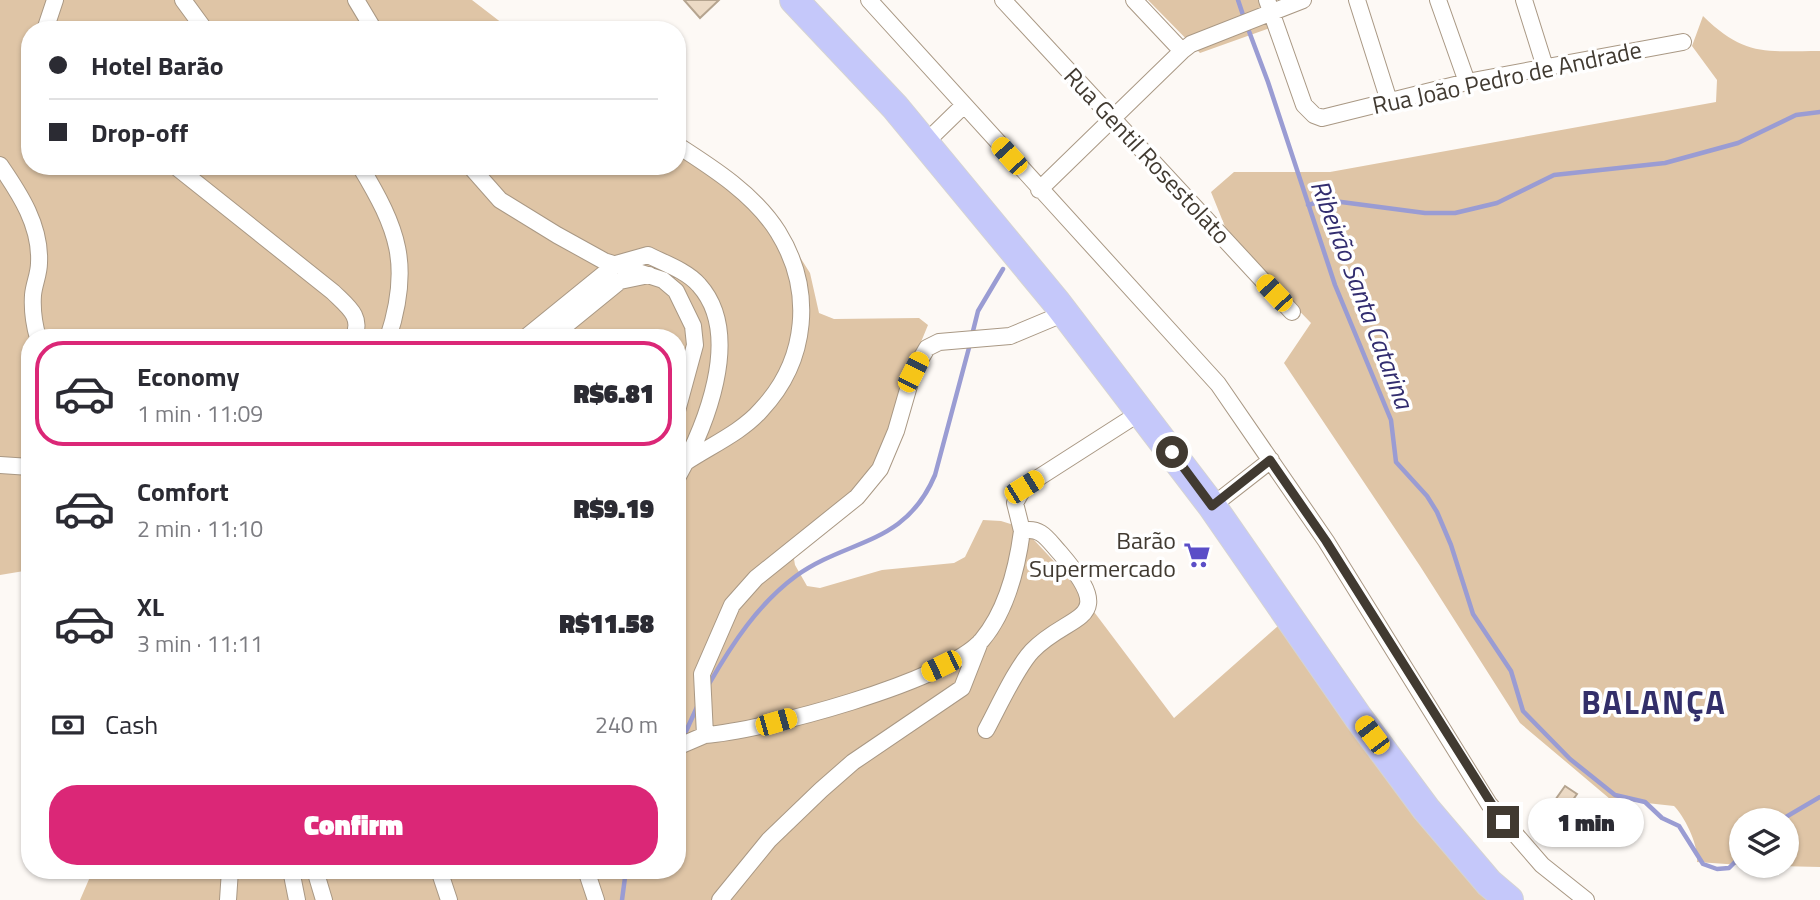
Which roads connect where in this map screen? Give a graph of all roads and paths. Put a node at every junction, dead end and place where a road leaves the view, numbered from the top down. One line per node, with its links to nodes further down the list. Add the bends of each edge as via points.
1 (55, 0): 13 (street)
2 (183, 0): 14 (street)
3 (356, 0): 15 (street)
4 (794, 0): 23 (highway)
5 (869, 0): 21 (street)
6 (1003, 0): 22 (street, Rua Gentil Rosestolato)
7 (1134, 0): 17 (street)
8 (1303, 0): 12 (street)
9 (1357, 0): 20 (street)
10 (1438, 0): 19 (street)
11 (1524, 0): 18 (street)
12 (1270, 7): 17 (street, via 1254,21); 20 (street, Rua João Pedro de Andrade, via 1304,105 1314,115 1332,117)
13 (48, 21)
14 (198, 21)
15 (369, 21)
16 (1683, 42): 18 (street, Rua João Pedro de Andrade)
17 (1182, 51): 22 (street)
18 (1545, 67): 19 (street, Rua João Pedro de Andrade)
19 (1467, 82): 20 (street, Rua João Pedro de Andrade)
20 (1389, 101)
21 (964, 106): 23 (street); 29 (street)
22 (1111, 117): 29 (street); 32 (street, Rua Gentil Rosestolato)
23 (925, 143): 33 (highway)
24 (686, 151): 44 (street, via 745,194 777,231 794,264 803,299 799,340 778,390 760,413)
25 (0, 164): 34 (street, via 22,196 39,246 33,293)
26 (186, 175): 35 (street, via 333,292 356,314)
27 (365, 175): 36 (street, via 385,209 397,247 401,286)
28 (478, 175): 30 (street, via 500,201)
29 (1039, 190): 43 (street, via 1217,384)
30 (616, 264): 31 (street); 37 (street); 44 (street, via 648,255 699,283 713,306 720,339 713,393)
31 (649, 275): 38 (street, via 620,281); 39 (street, via 676,291 687,309 695,345)
32 (1292, 312)
33 (1065, 313): 42 (highway); 51 (street, via 1010,336 939,342 927,348 913,372 880,469 857,497 756,578 732,605 702,674)
34 (36, 329)
35 (358, 329)
36 (390, 329)
37 (535, 329)
38 (561, 329)
39 (690, 366): 40 (street); 41 (street)
40 (686, 369)
41 (686, 380)
42 (1141, 412): 47 (highway); 48 (street, via 1024,487 1016,503)
43 (1270, 460): 47 (street); 64 (street, via 1326,541 1489,804 1542,865)
44 (686, 462)
45 (0, 466): 46 (street)
46 (21, 467)
47 (1212, 506): 63 (highway, via 1418,799)
48 (1022, 531): 49 (street, via 1009,589); 50 (street, via 1040,531 1067,562 1088,603 1083,616 1031,652)
49 (981, 642): 51 (street, via 898,688 776,722); 62 (street, via 962,688 829,783 769,840)
50 (986, 730)
51 (688, 740)
52 (229, 879): 57 (street)
53 (292, 879): 58 (street)
54 (318, 879): 59 (street)
55 (442, 879): 60 (street)
56 (589, 879): 61 (street)
57 (228, 900)
58 (297, 900)
59 (324, 900)
60 (449, 900)
61 (596, 900)
62 (720, 900)
63 (1508, 900)
64 (1586, 900)

